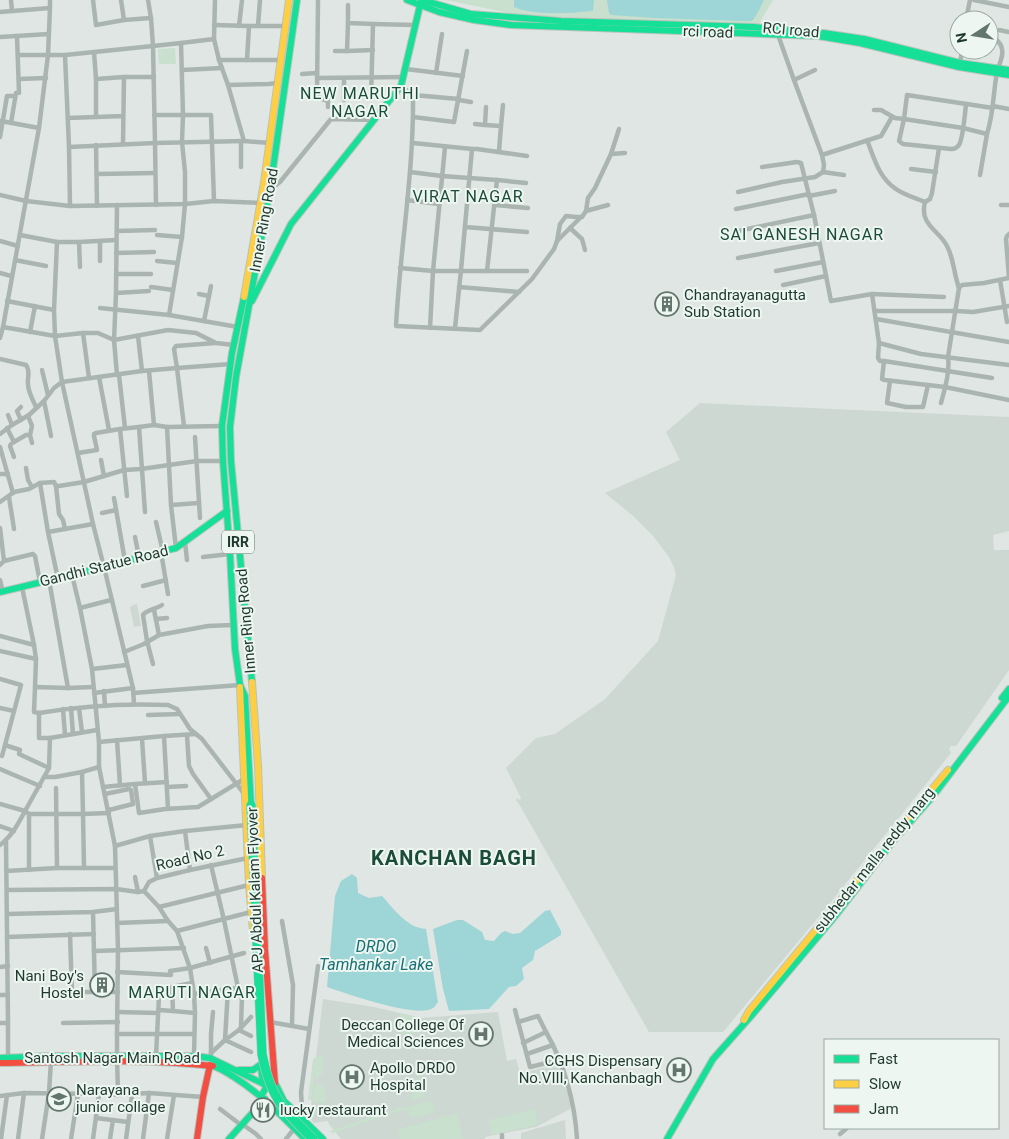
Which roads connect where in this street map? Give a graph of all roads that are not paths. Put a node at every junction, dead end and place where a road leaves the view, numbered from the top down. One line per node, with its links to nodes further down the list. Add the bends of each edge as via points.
1 (11, 0): 18 (street)
2 (50, 0): 17 (street)
3 (93, 0): 21 (street, via 96,25)
4 (121, 0): 21 (street)
5 (148, 0): 20 (street)
6 (215, 0): 24 (street)
7 (242, 0): 26 (street)
8 (260, 0): 28 (street)
9 (289, 0): 29 (main road, Inner Ring Road / IRR)
10 (297, 0): 73 (main road, Inner Ring Road / IRR)
11 (407, 0): 14 (main road)
12 (972, 0): 16 (street)
13 (318, 1): 62 (street)
14 (421, 1): 25 (main road); 31 (main road, RCI road, via 471,14 561,22 754,27)
15 (348, 5): 22 (street)
16 (1009, 6)
17 (50, 8): 18 (street); 33 (street)
18 (12, 11): 19 (street)
19 (0, 12)
20 (151, 18): 21 (street); 40 (street)
21 (124, 20)
22 (348, 23): 23 (street); 41 (street)
23 (373, 24): 25 (street); 42 (street)
24 (214, 25): 26 (street); 37 (street)
25 (415, 25): 66 (main road)
26 (239, 26): 27 (street)
27 (249, 26): 28 (street); 50 (street)
28 (258, 26): 29 (street)
29 (286, 26): 51 (main road, Inner Ring Road / IRR)
30 (999, 30): 32 (street)
31 (776, 31): 53 (main road, RCI road, via 849,36); 58 (main road, rci road, via 851,42 959,67); 72 (street)
32 (1009, 32)
33 (49, 34): 35 (street); 48 (street)
34 (442, 34): 59 (street)
35 (17, 36): 36 (street); 46 (street)
36 (0, 37)
37 (214, 39): 38 (street); 49 (street)
38 (181, 43): 40 (street); 55 (street)
39 (999, 43): 58 (street, via 1003,51)
40 (153, 46): 45 (street); 65 (street)
41 (347, 50): 42 (street); 44 (street)
42 (373, 50): 69 (street)
43 (467, 50): 63 (street)
44 (335, 51)
45 (94, 52): 47 (street); 71 (street)
46 (18, 55): 48 (street); 70 (street)
47 (65, 55): 48 (street); 93 (street)
48 (48, 56): 67 (street)
49 (219, 60): 50 (street); 54 (street)
50 (247, 60): 51 (street)
51 (281, 60): 73 (main road, Inner Ring Road / IRR)
52 (960, 60): 53 (street)
53 (960, 63): 58 (main road, RCI road)
54 (222, 68): 55 (street); 74 (street)
55 (182, 70): 88 (street)
56 (815, 70): 72 (street)
57 (1009, 70): 58 (main road, RCI road)
58 (998, 71): 61 (main road, rci road); 84 (street)
59 (436, 73): 63 (street); 66 (street)
60 (302, 74): 62 (street)
61 (1009, 75)
62 (317, 76): 68 (street); 95 (street, via 317,95 328,100)
63 (462, 76): 78 (street)
64 (124, 77): 65 (street); 71 (street); 89 (street)
65 (154, 77): 87 (street)
66 (404, 77): 69 (street); 76 (street); 96 (main road)
67 (46, 78): 70 (street); 102 (street)
68 (344, 78): 69 (street); 79 (street)
69 (372, 78): 77 (street)
70 (18, 79): 75 (street)
71 (96, 79): 91 (street)
72 (794, 80): 123 (street)
73 (282, 82): 74 (street); 112 (main road, Inner Ring Road / IRR); 140 (main road, Inner Ring Road / IRR)
74 (228, 85): 110 (street)
75 (16, 94): 97 (street, via 7,96); 98 (street)
76 (414, 95): 78 (street); 92 (street)
77 (371, 99)
78 (459, 99): 80 (street); 92 (street, via 454,122)
79 (344, 100)
80 (471, 102)
81 (966, 104): 84 (street); 94 (street, via 908,95); 103 (street)
82 (503, 105): 101 (street)
83 (486, 107): 100 (street)
84 (993, 107): 85 (street); 105 (street)
85 (1009, 108)
86 (874, 110): 90 (street)
87 (154, 115): 88 (street); 111 (street)
88 (183, 115): 108 (street); 109 (street, via 211,115)
89 (123, 116): 91 (street); 114 (street)
90 (892, 116): 94 (street); 107 (street, via 881,136)
91 (96, 117): 93 (street)
92 (414, 117): 113 (street)
93 (68, 118): 116 (street)
94 (904, 119): 103 (street); 118 (street, via 900,143)
95 (331, 120): 96 (street); 140 (street)
96 (374, 120): 219 (main road, via 291,224)
97 (1, 121): 98 (street); 106 (street)
98 (11, 122): 102 (street)
99 (475, 124): 100 (street)
100 (485, 124): 101 (street)
101 (501, 126): 120 (street)
102 (39, 128): 146 (street)
103 (963, 128): 105 (street); 118 (street, via 959,145 951,150)
104 (619, 129): 122 (street)
105 (987, 134): 134 (street)
106 (0, 137)
107 (867, 140): 123 (street); 148 (street, via 883,177 897,190)
108 (182, 142): 109 (street); 111 (street); 150 (street)
109 (212, 142): 110 (street); 147 (street)
110 (242, 142): 112 (street); 125 (street)
111 (155, 143): 114 (street); 131 (street)
112 (270, 143): 149 (main road, Inner Ring Road / IRR)
113 (412, 143): 117 (street); 128 (street)
114 (122, 144): 115 (street)
115 (96, 145): 116 (street); 132 (street)
116 (69, 147): 157 (street)
117 (445, 147): 119 (street); 135 (street)
118 (939, 148): 130 (street)
119 (472, 149): 120 (street); 136 (street)
120 (499, 152): 124 (street)
121 (625, 153): 122 (street)
122 (611, 154): 162 (street, via 588,198)
123 (822, 155): 129 (street)
124 (527, 156)
125 (241, 166)
126 (762, 167): 137 (street, via 799,162)
127 (911, 169): 130 (street)
128 (410, 172): 135 (street); 145 (street)
129 (823, 172): 133 (street); 137 (street)
130 (936, 172): 148 (street, via 930,199)
131 (155, 173): 132 (street); 153 (street)
132 (96, 174): 158 (street)
133 (844, 174)
134 (980, 175)
135 (442, 176): 136 (street); 151 (street)
136 (470, 177): 138 (street); 165 (street)
137 (805, 178): 142 (street); 144 (street)
138 (497, 180): 139 (street); 154 (street)
139 (526, 183)
140 (270, 190): 219 (main road, Inner Ring Road / IRR)
141 (835, 190): 144 (street)
142 (738, 192)
143 (0, 195): 146 (street)
144 (809, 195): 161 (street); 163 (street)
145 (407, 200): 151 (street); 193 (street)
146 (26, 201): 157 (street); 172 (street)
147 (214, 201): 149 (street); 150 (street)
148 (925, 202): 208 (street, via 927,222 947,246)
149 (261, 203): 230 (main road, Inner Ring Road / IRR)
150 (185, 204): 153 (street); 173 (street)
151 (440, 204): 196 (street)
152 (117, 205): 153 (street); 158 (street); 168 (street)
153 (156, 205)
154 (494, 205): 160 (street); 167 (street)
155 (608, 205): 162 (street)
156 (1009, 205): 159 (street)
157 (70, 206): 158 (street)
158 (97, 206)
159 (1001, 206)
160 (528, 208)
161 (736, 209)
162 (586, 211): 164 (street)
163 (814, 215): 169 (street); 180 (street)
164 (582, 216): 166 (street); 177 (street, via 566,216 560,224)
165 (465, 227): 167 (street); 194 (street)
166 (570, 228): 177 (street); 182 (street, via 582,239)
167 (492, 229): 170 (street); 197 (street)
168 (117, 231): 173 (street); 174 (street)
169 (738, 231)
170 (527, 232)
171 (1009, 234): 204 (street, via 1006,238 1009,278)
172 (20, 235): 178 (street); 181 (street)
173 (182, 237): 190 (street)
174 (116, 240): 176 (street); 184 (street)
175 (0, 241): 181 (street)
176 (100, 241): 179 (street); 187 (street)
177 (557, 241): 210 (street, via 532,280)
178 (57, 242): 179 (street); 223 (street)
179 (80, 242): 192 (street)
180 (819, 243): 185 (street); 189 (street)
181 (18, 246): 186 (street)
182 (585, 250)
183 (154, 252): 184 (street)
184 (116, 253): 200 (street)
185 (738, 258)
186 (15, 260): 191 (street); 202 (street)
187 (100, 261)
188 (157, 261): 190 (street)
189 (823, 262): 195 (street); 203 (street)
190 (177, 263): 209 (street)
191 (46, 266)
192 (80, 267)
193 (400, 268): 196 (street); 231 (street, via 396,326)
194 (461, 270): 196 (street); 197 (street); 207 (street)
195 (776, 270)
196 (433, 271): 231 (street)
197 (487, 271): 198 (street)
198 (527, 271)
199 (0, 273): 202 (street)
200 (116, 274): 201 (street); 211 (street)
201 (151, 274)
202 (11, 276): 217 (street)
203 (826, 276): 205 (street); 213 (street, via 831,301)
204 (1000, 280): 208 (street); 220 (street)
205 (783, 285)
206 (211, 286): 214 (street)
207 (459, 287): 210 (street); 232 (street)
208 (959, 288): 225 (street)
209 (173, 290): 211 (street); 226 (street)
210 (519, 292): 232 (street, via 480,330)
211 (116, 293): 222 (street)
212 (198, 294): 214 (street)
213 (872, 294): 215 (street); 224 (street)
214 (209, 296): 228 (street)
215 (944, 296)
216 (0, 303): 217 (street)
217 (7, 303): 218 (street); 233 (street)
218 (35, 306): 223 (street); 234 (street)
219 (249, 306): 460 (main road, Inner Ring Road / IRR, via 230,427 234,505 254,702)
220 (1007, 306): 225 (street, via 973,312); 229 (street)
221 (100, 308): 222 (street)
222 (115, 309): 226 (street); 240 (street)
223 (54, 310): 237 (street)
224 (875, 311): 225 (street); 227 (street)
225 (956, 311): 235 (street)
226 (168, 315): 228 (street)
227 (876, 319): 235 (street); 243 (street)
228 (204, 321): 230 (street)
229 (1007, 322)
230 (238, 327): 244 (main road, Inner Ring Road / IRR)
231 (430, 328): 232 (street)
232 (455, 328)
233 (2, 329): 234 (street); 239 (street)
234 (30, 332): 237 (street)
235 (953, 332): 241 (street); 245 (street)
236 (83, 333): 237 (street); 240 (street, via 98,333); 257 (street)
237 (56, 336): 260 (street)
238 (138, 336): 240 (street); 242 (street, via 168,330 196,333); 253 (street)
239 (0, 338)
240 (114, 340): 255 (street)
241 (1009, 342)
242 (216, 343): 244 (street); 250 (street, via 176,346)
243 (879, 343): 245 (street); 247 (street, via 878,359)
244 (234, 345): 248 (main road, Inner Ring Road / IRR)
245 (948, 357): 249 (street); 252 (street)
246 (0, 359): 268 (street, via 28,366 28,386)
247 (884, 361): 252 (street); 259 (street, via 881,377)
248 (230, 364): 250 (street); 274 (main road, Inner Ring Road / IRR)
249 (1009, 366)
250 (177, 368): 254 (street); 273 (street)
251 (42, 370): 263 (street)
252 (948, 370): 258 (street); 262 (street)
253 (142, 371): 254 (street); 255 (street)
254 (150, 371): 272 (street)
255 (118, 375): 256 (street); 278 (street)
256 (99, 377): 257 (street); 279 (street)
257 (89, 378): 260 (street)
258 (992, 378)
259 (890, 381): 261 (street); 261 (street, via 887,403 906,407 922,408)
260 (62, 382): 263 (street); 288 (street)
261 (928, 385): 262 (street)
262 (945, 387): 264 (street); 266 (street)
263 (48, 394): 265 (street)
264 (1009, 400)
265 (44, 401): 268 (street); 282 (street)
266 (941, 403)
267 (21, 407): 271 (street, via 17,411)
268 (36, 408): 270 (street)
269 (8, 415): 275 (street)
270 (28, 416): 271 (street); 281 (street, via 32,426)
271 (21, 420): 275 (street)
272 (154, 424): 276 (street); 277 (street)
273 (184, 426): 274 (street); 277 (street)
274 (222, 426): 293 (main road, Inner Ring Road / IRR)
275 (10, 427): 280 (street); 284 (street)
276 (139, 427): 278 (street); 296 (street)
277 (167, 427): 294 (street)
278 (122, 428): 279 (street); 297 (street)
279 (109, 430): 288 (street, via 94,434 97,450)
280 (0, 434)
281 (30, 434): 284 (street); 285 (street)
282 (51, 436)
283 (195, 437): 292 (street)
284 (14, 442): 287 (street, via 10,445)
285 (32, 443)
286 (0, 447): 289 (street)
287 (11, 450): 289 (street); 290 (street)
288 (78, 453): 301 (street)
289 (1, 454): 299 (street)
290 (14, 457)
291 (101, 460): 300 (street)
292 (197, 461): 293 (street); 294 (street); 310 (street)
293 (222, 461): 313 (main road, Inner Ring Road / IRR)
294 (169, 464): 296 (street); 311 (street)
295 (26, 468): 304 (street)
296 (142, 469): 297 (street); 314 (street)
297 (124, 470): 300 (street); 306 (street)
298 (0, 474): 299 (street)
299 (8, 474): 305 (street)
300 (104, 476): 301 (street)
301 (84, 482): 303 (street); 318 (street)
302 (40, 483): 303 (street, via 54,482); 304 (street); 322 (street)
303 (56, 486): 321 (street, via 58,514)
304 (32, 488): 305 (street)
305 (13, 493): 307 (street)
306 (127, 496)
307 (9, 497): 309 (street); 320 (street)
308 (114, 498): 312 (street)
309 (0, 502)
310 (199, 503): 311 (street); 316 (street)
311 (171, 505): 325 (street)
312 (116, 510): 315 (street); 331 (street)
313 (227, 511): 324 (main road, Gandhi Statue Road); 327 (main road, Inner Ring Road / IRR)
314 (145, 512)
315 (102, 513)
316 (200, 518)
317 (156, 522): 326 (street)
318 (93, 524): 321 (street); 333 (street)
319 (0, 529): 332 (street)
320 (14, 529)
321 (65, 529): 322 (street)
322 (48, 532): 336 (street)
323 (135, 537): 328 (street)
324 (185, 542): 325 (main road, Gandhi Statue Road); 330 (street)
325 (176, 548): 326 (main road, Gandhi Statue Road)
326 (163, 552): 328 (main road, Gandhi Statue Road); 337 (street)
327 (230, 554): 329 (street); 348 (main road, Inner Ring Road / IRR)
328 (139, 557): 331 (main road, Gandhi Statue Road)
329 (203, 557)
330 (187, 560)
331 (125, 561): 333 (main road, Gandhi Statue Road)
332 (2, 562): 336 (street, via 34,554)
333 (104, 567): 334 (main road, Gandhi Statue Road); 342 (street)
334 (72, 575): 336 (main road, Gandhi Statue Road); 344 (street)
335 (0, 580): 340 (street)
336 (49, 580): 339 (main road, Gandhi Statue Road); 362 (street)
337 (166, 580): 338 (street); 341 (street)
338 (143, 586)
339 (22, 587): 340 (main road, Gandhi Statue Road); 352 (street)
340 (1, 592)
341 (168, 594)
342 (111, 600): 344 (street); 354 (street)
343 (162, 605): 345 (street)
344 (80, 608): 358 (street)
345 (154, 610): 347 (street); 351 (street, via 143,615)
346 (167, 618): 347 (street)
347 (156, 620): 349 (street)
348 (233, 625): 349 (street); 360 (main road, Inner Ring Road / IRR)
349 (159, 635): 351 (street)
350 (0, 636): 352 (street)
351 (147, 641): 354 (street); 356 (street)
352 (34, 645): 355 (street)
353 (0, 652): 355 (street)
354 (124, 652): 357 (street)
355 (36, 659): 361 (street)
356 (153, 664)
357 (127, 665): 358 (street); 365 (street)
358 (92, 669): 364 (street)
359 (0, 679): 376 (street, via 21,685)
360 (240, 685): 365 (street); 400 (main road, Inner Ring Road / IRR); 560 (main road, APJ Abdul Kalam Flyover, bridge, via 245,696 252,805 264,1068 278,1101)
361 (35, 687): 362 (street); 377 (street, via 34,712)
362 (68, 688): 364 (street)
363 (1009, 689): 503 (main road, subhedar malla reddy marg, via 958,758 749,1011)
364 (94, 690): 366 (street); 371 (street)
365 (133, 691): 366 (street); 368 (street)
366 (104, 692): 370 (street)
367 (1009, 696): 503 (main road, subhedar malla reddy marg, via 933,796)
368 (134, 704): 369 (street); 370 (street)
369 (158, 704): 378 (street, via 172,706); 380 (street)
370 (105, 706): 371 (street)
371 (96, 707): 374 (street); 381 (street)
372 (0, 708): 376 (street)
373 (71, 708): 374 (street); 375 (street); 383 (street)
374 (79, 708): 382 (street)
375 (62, 709): 377 (street); 385 (street)
376 (14, 712): 392 (street)
377 (39, 713): 388 (street, via 39,738)
378 (180, 714): 380 (street); 384 (street)
379 (148, 715): 380 (street)
380 (158, 715)
381 (97, 730): 382 (street); 391 (street)
382 (82, 732): 383 (street)
383 (73, 734): 385 (street)
384 (196, 734): 386 (street); 403 (street)
385 (65, 735): 388 (street)
386 (187, 735): 387 (street); 412 (street, via 189,766)
387 (164, 736): 389 (street); 405 (street)
388 (50, 738): 396 (street)
389 (142, 739): 390 (street); 401 (street)
390 (117, 740): 391 (street); 404 (street)
391 (99, 742): 395 (street)
392 (5, 745): 393 (street); 396 (street, via 20,750 20,754)
393 (1, 756): 394 (street)
394 (0, 764)
395 (99, 767): 398 (street); 408 (street)
396 (49, 768): 399 (street)
397 (0, 769): 406 (street)
398 (82, 772): 399 (street); 418 (street)
399 (44, 777): 406 (street)
400 (244, 779): 403 (street); 411 (main road, Inner Ring Road / IRR)
401 (145, 783): 402 (street); 405 (street)
402 (135, 784): 404 (street); 414 (street, via 139,813)
403 (235, 784): 411 (street); 412 (street)
404 (120, 785): 408 (street)
405 (167, 785): 407 (street); 414 (street)
406 (40, 786): 416 (street)
407 (186, 786)
408 (103, 787): 410 (street)
409 (56, 788): 417 (street)
410 (106, 794): 415 (street); 415 (street, via 131,790 134,804)
411 (245, 795): 420 (main road, Inner Ring Road / IRR)
412 (211, 799): 414 (street, via 198,807)
413 (0, 804): 416 (street)
414 (168, 809)
415 (110, 811): 418 (street); 426 (street)
416 (27, 812): 417 (street); 421 (street); 432 (street)
417 (56, 814): 418 (street); 429 (street)
418 (83, 814): 430 (street)
419 (0, 826): 421 (street)
420 (247, 826): 422 (street); 427 (main road, Inner Ring Road / IRR)
421 (14, 831): 424 (street)
422 (185, 831): 423 (street); 433 (street)
423 (150, 836): 426 (street); 437 (street)
424 (6, 840): 425 (street); 434 (street)
425 (0, 845)
426 (115, 846): 431 (street)
427 (248, 858): 428 (street, Road No 2); 438 (main road, Inner Ring Road / IRR)
428 (211, 866): 433 (street, Road No 2); 442 (street)
429 (57, 868): 430 (street); 432 (street)
430 (84, 868): 431 (street)
431 (115, 868): 439 (street)
432 (29, 870): 434 (street)
433 (190, 870): 437 (street, Road No 2)
434 (6, 872): 435 (street); 443 (street)
435 (0, 873)
436 (135, 877): 441 (street)
437 (157, 878): 440 (street, Road No 2, via 149,882)
438 (249, 885): 442 (street); 448 (main road, Inner Ring Road / IRR)
439 (116, 889): 441 (street); 443 (street); 446 (street)
440 (144, 891): 441 (street); 445 (street, Road No 2)
441 (138, 892)
442 (217, 892): 445 (street); 451 (street)
443 (7, 893): 444 (street); 449 (street)
444 (0, 896)
445 (159, 907): 452 (street, Road No 2)
446 (117, 910): 447 (street); 454 (street)
447 (93, 912): 449 (street); 457 (street)
448 (251, 912): 451 (street); 461 (main road, Inner Ring Road / IRR)
449 (7, 916): 450 (street); 458 (street)
450 (0, 918)
451 (224, 920): 455 (street); 467 (street)
452 (168, 921): 454 (street); 455 (street, Road No 2)
453 (282, 921): 500 (street, via 293,985)
454 (117, 923): 464 (street)
455 (177, 931): 462 (street, Road No 2)
456 (70, 934): 457 (street); 458 (street); 481 (street)
457 (94, 934): 465 (street)
458 (7, 939): 459 (street); 470 (street)
459 (0, 940)
460 (265, 940): 461 (main road); 495 (main road, Inner Ring Road / IRR)
461 (253, 941): 521 (main road, Inner Ring Road / IRR)
462 (184, 948): 464 (street); 472 (street, Road No 2)
463 (206, 948): 468 (street)
464 (118, 950): 465 (street); 473 (street)
465 (94, 952): 482 (street)
466 (244, 953): 467 (street)
467 (232, 957): 468 (street); 477 (street)
468 (210, 963): 472 (street)
469 (0, 966): 470 (street)
470 (8, 966): 485 (street)
471 (318, 966): 502 (street)
472 (190, 968): 474 (street, via 170,971); 475 (street, Road No 2)
473 (117, 972): 474 (street); 480 (street)
474 (171, 975): 476 (street)
475 (192, 983): 476 (street); 483 (street, Road No 2)
476 (172, 987): 488 (street)
477 (238, 988): 478 (street); 501 (street, via 242,996)
478 (228, 989): 483 (street); 509 (street)
479 (60, 992): 481 (street)
480 (118, 992): 482 (street); 489 (street)
481 (72, 993): 482 (street)
482 (95, 993)
483 (194, 994): 492 (street, Road No 2)
484 (0, 995): 485 (street)
485 (8, 995): 498 (street)
486 (159, 996): 490 (street)
487 (515, 1010): 496 (street)
488 (173, 1011): 490 (street); 492 (street)
489 (118, 1012): 490 (street); 494 (street)
490 (158, 1012): 505 (street)
491 (213, 1012): 517 (street)
492 (195, 1013): 507 (street, Road No 2)
493 (251, 1017): 501 (street)
494 (118, 1022): 499 (street); 506 (street)
495 (270, 1022): 500 (street); 524 (main road, Inner Ring Road / IRR)
496 (518, 1022): 504 (street, via 538,1016); 510 (street)
497 (0, 1023): 498 (street)
498 (8, 1023): 518 (street)
499 (63, 1023)
500 (292, 1025): 502 (street)
501 (240, 1028): 508 (street); 509 (street)
502 (309, 1028): 538 (street)
503 (738, 1030): 563 (main road, subhedar malla reddy marg, via 712,1059)
504 (546, 1032): 510 (street); 511 (street)
505 (157, 1033): 506 (street); 507 (street); 514 (street)
506 (117, 1034): 519 (street)
507 (194, 1034): 515 (street, Road No 2)
508 (251, 1036)
509 (225, 1040): 512 (street); 517 (street)
510 (523, 1043): 513 (street)
511 (554, 1045): 513 (street); 520 (street)
512 (251, 1052)
513 (527, 1054): 520 (street, via 530,1067)
514 (156, 1056): 515 (main road, Santosh Nagar Main ROad); 519 (main road, Santosh Nagar Main ROad)
515 (194, 1056): 517 (main road, Santosh Nagar Main ROad)
516 (52, 1059): 518 (main road, Santosh Nagar Main ROad); 519 (main road, Santosh Nagar Main ROad); 526 (street)
517 (210, 1059): 519 (main road, Santosh Nagar Main ROad, via 195,1064); 522 (main road, Santosh Nagar Main ROad); 535 (main road); 536 (main road, Santosh Nagar Main ROad)
518 (3, 1060)
519 (117, 1060): 531 (street)
520 (559, 1060): 562 (street, via 566,1077)
521 (260, 1065): 522 (main road, via 252,1071); 523 (main road, Inner Ring Road / IRR)
522 (236, 1070): 523 (main road, Santosh Nagar Main ROad)
523 (266, 1086): 524 (main road, Santosh Nagar Main ROad); 536 (main road)
524 (276, 1089): 538 (main road)
525 (24, 1093): 526 (street); 530 (street); 547 (street)
526 (49, 1093): 528 (street); 548 (street)
527 (149, 1093): 532 (street); 533 (street); 553 (street)
528 (78, 1094): 529 (street); 549 (street)
529 (99, 1094): 531 (street); 539 (street)
530 (7, 1095): 534 (street); 546 (street)
531 (118, 1095): 532 (street)
532 (132, 1095): 541 (street)
533 (174, 1095): 535 (street); 554 (street)
534 (0, 1096)
535 (203, 1097): 555 (main road)
536 (263, 1098): 542 (main road); 543 (main road)
537 (220, 1109): 542 (street)
538 (301, 1109): 561 (main road)
539 (96, 1118): 540 (street); 550 (street)
540 (113, 1120): 541 (street); 551 (street)
541 (128, 1122): 552 (street)
542 (242, 1124): 556 (main road); 557 (street)
543 (294, 1129): 558 (street); 559 (main road)
544 (846, 1129): 545 (street)
545 (840, 1134)
546 (1, 1139)
547 (18, 1139)
548 (42, 1139)
549 (71, 1139)
550 (93, 1139)
551 (110, 1139)
552 (126, 1139)
553 (143, 1139)
554 (167, 1139)
555 (197, 1139)
556 (229, 1139)
557 (261, 1139)
558 (286, 1139)
559 (305, 1139)
560 (314, 1139)
561 (323, 1139)
562 (577, 1139)
563 (667, 1139)

